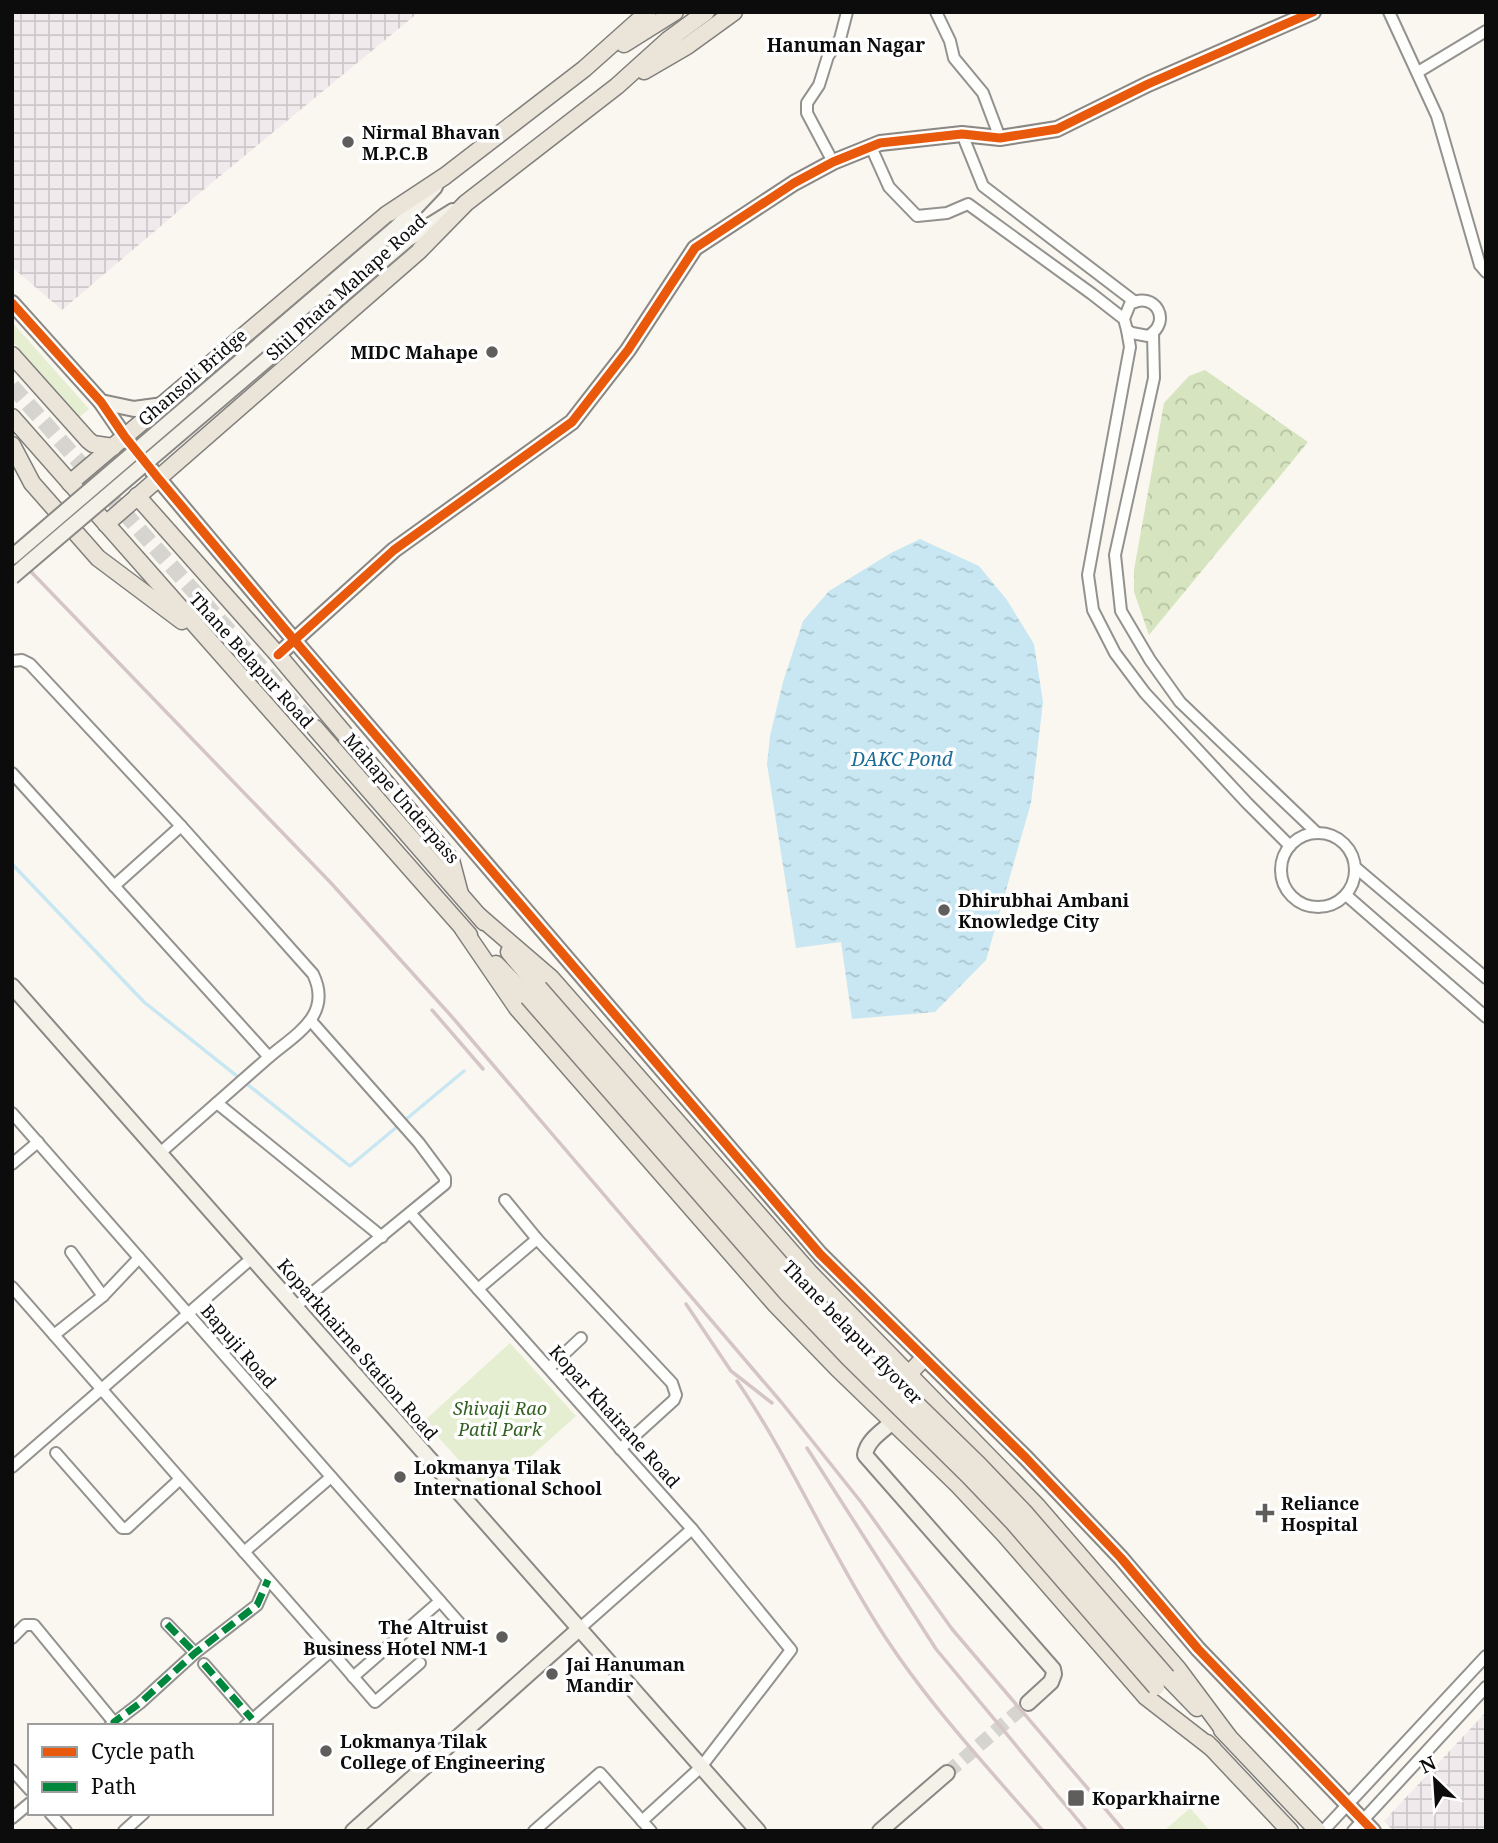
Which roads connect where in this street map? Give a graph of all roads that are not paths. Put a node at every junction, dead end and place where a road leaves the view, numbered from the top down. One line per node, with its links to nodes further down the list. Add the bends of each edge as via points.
1 (675, 12): 8 (main road, Shil Phata Mahape Road)
2 (706, 12): 11 (main road)
3 (734, 12): 11 (main road, via 687,47)
4 (847, 12): 15 (street, via 839,40 806,107)
5 (936, 12): 13 (street, via 954,58 983,93)
6 (1313, 12): 13 (street, via 1057,129)
7 (1389, 12): 10 (street)
8 (653, 18): 16 (main road, Shil Phata Mahape Road)
9 (1486, 31): 10 (street)
10 (1418, 72): 21 (street, via 1437,116 1480,265)
11 (617, 86): 18 (main road, Shil Phata Mahape Road)
12 (962, 134): 13 (street); 14 (street); 17 (street)
13 (1000, 138)
14 (871, 147): 15 (street); 19 (street, via 890,187 917,216 947,213)
15 (833, 162): 38 (street, via 695,248 628,350 572,422 394,550)
16 (445, 176): 20 (street, Shil Phata Mahape Road); 28 (main road, Shil Phata Mahape Road, via 386,215)
17 (983, 186): 19 (street); 22 (street)
18 (466, 202): 32 (main road, Shil Phata Mahape Road, via 419,251); 37 (street, Ghansoli Bridge, bridge, via 408,239)
19 (968, 204): 24 (street)
20 (397, 227): 36 (street, Ghansoli Bridge, bridge)
21 (1486, 272)
22 (1135, 302): 24 (street, via 1126,309); 25 (street, via 1146,301 1156,307 1160,318)
23 (12, 303): 27 (street)
24 (1125, 324): 25 (street, via 1142,337); 46 (street, via 1130,347 1088,575 1093,610 1115,653 1145,693)
25 (1153, 333): 45 (street, via 1154,378 1115,555 1121,611 1180,702)
26 (12, 355): 30 (main road, via 88,440 93,444)
27 (101, 402): 28 (street, via 134,409); 30 (street)
28 (163, 405): 30 (main road, Shil Phata Mahape Road)
29 (12, 417): 33 (main road, Thane Belapur Road)
30 (119, 442): 32 (street); 33 (main road, Shil Phata Mahape Road)
31 (12, 444): 39 (main road, via 32,483 98,558)
32 (158, 478): 34 (main road, Shil Phata Mahape Road); 38 (street)
33 (70, 483): 35 (main road, Thane Belapur Road)
34 (137, 496): 35 (main road, Shil Phata Mahape Road); 40 (main road, Thane Belapur Road)
35 (106, 523): 39 (main road, Thane Belapur Road)
36 (12, 556)
37 (12, 577)
38 (294, 640): 40 (street); 78 (street, via 820,1254)
39 (209, 641): 52 (main road, Thane Belapur Road)
40 (278, 655): 49 (main road, Thane Belapur Road, via 451,860)
41 (12, 661): 44 (street, via 30,664)
42 (315, 728): 49 (main road, Mahape Underpass)
43 (12, 773): 48 (street)
44 (181, 826): 48 (street); 57 (street, via 313,974 319,1002)
45 (1317, 833): 46 (street); 47 (street, via 1347,846)
46 (1290, 846): 50 (street, via 1280,866 1291,897 1319,908)
47 (1355, 867): 50 (street); 53 (street)
48 (114, 886): 58 (street)
49 (460, 894): 51 (main road, Thane Belapur Road)
50 (1346, 895): 56 (street)
51 (478, 916): 55 (main road); 81 (main road, via 551,978 810,1273)
52 (463, 929): 55 (main road); 84 (main road, via 526,1018 776,1305)
53 (1486, 978)
54 (12, 986): 62 (street, Koparkhairne Station Road)
55 (534, 993): 105 (main road, Thane belapur flyover, bridge, via 787,1293 968,1475)
56 (1486, 1017)
57 (311, 1021): 58 (street); 65 (street, via 445,1178 445,1184)
58 (269, 1057): 59 (street)
59 (217, 1103): 62 (street); 66 (street)
60 (12, 1113): 61 (street, Bapuji Road)
61 (38, 1142): 63 (street); 69 (street, Bapuji Road)
62 (160, 1153): 70 (street, Koparkhairne Station Road)
63 (12, 1164)
64 (505, 1200): 67 (street)
65 (411, 1214): 66 (street); 72 (street, Kopar Khairane Road)
66 (382, 1237): 74 (street)
67 (537, 1238): 72 (street); 86 (street, via 675,1389 674,1400)
68 (71, 1252): 73 (street)
69 (139, 1258): 73 (street); 75 (street, Bapuji Road)
70 (252, 1258): 74 (street, Koparkhairne Station Road); 75 (street)
71 (12, 1287): 76 (street)
72 (478, 1289): 79 (street, Kopar Khairane Road)
73 (103, 1296): 76 (street)
74 (295, 1307): 97 (street, Koparkhairne Station Road)
75 (188, 1314): 82 (street); 89 (street, Bapuji Road)
76 (54, 1335): 82 (street)
77 (581, 1338): 79 (street)
78 (924, 1358): 80 (street); 81 (main road)
79 (549, 1368): 86 (street, Kopar Khairane Road)
80 (940, 1373): 83 (street); 116 (street, via 1121,1558 1198,1648)
81 (908, 1375): 83 (main road); 84 (main road)
82 (101, 1389): 88 (street); 90 (street)
83 (924, 1390): 85 (street); 110 (main road, via 1037,1506 1178,1669)
84 (877, 1407): 85 (main road)
85 (893, 1423): 107 (street, via 871,1441 865,1455 1053,1669 1051,1682); 111 (main road, via 1004,1534 1146,1697)
86 (620, 1449): 91 (street, Kopar Khairane Road)
87 (56, 1453): 90 (street, via 122,1528)
88 (12, 1467)
89 (331, 1477): 92 (street); 94 (street, Bapuji Road)
90 (179, 1480): 92 (street)
91 (692, 1529): 97 (street); 112 (street, Kopar Khairane Road, via 791,1650)
92 (244, 1552): 93 (street)
93 (268, 1580): 99 (street); 100 (street, via 257,1605)
94 (440, 1601): 96 (street, Bapuji Road); 104 (street)
95 (167, 1624): 100 (street)
96 (462, 1626)
97 (579, 1629): 112 (street, Koparkhairne Station Road); 125 (street)
98 (12, 1638): 109 (street, via 25,1625 34,1625)
99 (331, 1651): 104 (street); 108 (street)
100 (195, 1653): 109 (street)
101 (1486, 1656): 116 (street)
102 (420, 1663): 104 (street, via 375,1702)
103 (204, 1664): 108 (street)
104 (353, 1677)
105 (1161, 1682): 110 (main road); 111 (main road)
106 (1486, 1687): 122 (street)
107 (1028, 1703)
108 (248, 1722)
109 (113, 1724)
110 (1228, 1736): 131 (main road)
111 (1213, 1749): 130 (main road)
112 (701, 1767): 121 (street); 128 (street, Koparkhairne Station Road)
113 (12, 1770): 115 (street)
114 (947, 1773): 129 (street)
115 (28, 1788)
116 (1348, 1804): 122 (street); 131 (street)
117 (28, 1805): 120 (street)
118 (52, 1815): 123 (street)
119 (142, 1815): 124 (street)
120 (12, 1818)
121 (642, 1821): 126 (street, via 600,1773); 127 (street)
122 (1368, 1825): 132 (street)
123 (66, 1831)
124 (124, 1831)
125 (353, 1831)
126 (534, 1831)
127 (651, 1831)
128 (758, 1831)
129 (880, 1831)
130 (1290, 1831)
131 (1321, 1831)
132 (1353, 1831)

